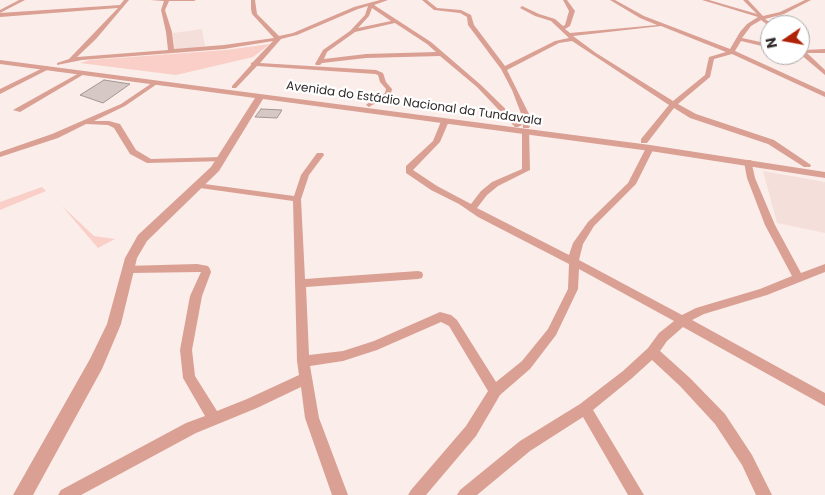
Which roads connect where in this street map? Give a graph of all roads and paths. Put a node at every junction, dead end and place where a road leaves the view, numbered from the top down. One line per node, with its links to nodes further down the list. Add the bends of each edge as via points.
1 (22, 0): 17 (street)
2 (127, 0): 15 (street)
3 (152, 0): 13 (street)
4 (194, 0): 13 (street)
5 (254, 0): 26 (street, via 255,14)
6 (386, 0): 14 (street)
7 (424, 0): 43 (street, via 436,9 469,16 471,25)
8 (565, 0): 23 (street, via 572,11)
9 (612, 0): 22 (street)
10 (704, 0): 20 (street)
11 (745, 0): 18 (street)
12 (809, 0): 19 (street)
13 (167, 1): 30 (street, via 163,10)
14 (374, 3): 21 (street); 24 (street); 26 (street)
15 (121, 6): 17 (street); 35 (street)
16 (522, 7): 23 (street)
17 (0, 14)
18 (760, 15)
19 (771, 15)
20 (760, 17): 27 (street)
21 (396, 21): 24 (street); 33 (street)
22 (661, 26): 25 (street); 31 (street)
23 (564, 28): 25 (street)
24 (353, 30): 37 (street, via 325,51)
25 (572, 37): 43 (street); 51 (street)
26 (278, 39): 30 (street); 40 (street)
27 (739, 39): 28 (street); 31 (street)
28 (760, 44)
29 (825, 51): 32 (street)
30 (171, 52): 35 (street)
31 (732, 52): 49 (street); 51 (street, via 711,58 708,76)
32 (810, 52)
33 (441, 54): 37 (street); 58 (street)
34 (0, 56): 39 (street, Avenida do Estádio Nacional da Tundavala)
35 (72, 60): 39 (street)
36 (810, 60): 45 (street)
37 (320, 61): 42 (street)
38 (0, 62): 41 (street, Avenida do Estádio Nacional da Tundavala)
39 (59, 64): 47 (street, Avenida do Estádio Nacional da Tundavala)
40 (253, 64): 42 (street); 47 (street)
41 (47, 68): 44 (street, Avenida do Estádio Nacional da Tundavala); 48 (street)
42 (313, 68): 52 (street, via 381,74 389,89 388,94)
43 (504, 69): 58 (street, via 523,106 526,116)
44 (83, 73): 46 (street, Avenida do Estádio Nacional da Tundavala); 53 (street)
45 (825, 74)
46 (154, 83): 50 (street, Avenida do Estádio Nacional da Tundavala); 54 (street, via 130,101)
47 (234, 88): 52 (street, Avenida do Estádio Nacional da Tundavala)
48 (0, 92)
49 (825, 95)
50 (261, 96): 55 (street, Avenida do Estádio Nacional da Tundavala); 62 (street)
51 (674, 104): 59 (street); 64 (street, via 693,116 772,142)
52 (369, 105): 58 (street, Avenida do Estádio Nacional da Tundavala)
53 (17, 110)
54 (104, 114): 56 (street); 57 (street)
55 (445, 120): 58 (street, Avenida do Estádio Nacional da Tundavala); 69 (street, via 436,142 409,170 434,188)
56 (83, 123): 57 (street); 60 (street)
57 (109, 123): 62 (street, via 116,126 133,152 150,161)
58 (523, 127): 59 (street, Avenida do Estádio Nacional da Tundavala); 69 (street, via 526,170 495,184)
59 (647, 145): 63 (street, Avenida do Estádio Nacional da Tundavala); 64 (street, Avenida do Estádio Nacional da Tundavala); 70 (street, via 632,184 591,224 578,243)
60 (0, 155)
61 (320, 155): 68 (street, via 305,175)
62 (222, 159): 67 (street)
63 (748, 162): 66 (street, Avenida do Estádio Nacional da Tundavala); 74 (street, via 770,225)
64 (807, 165): 65 (street, Avenida do Estádio Nacional da Tundavala)
65 (825, 169)
66 (825, 175)
67 (200, 185): 68 (street); 72 (street, via 142,238)
68 (297, 199): 75 (street)
69 (472, 208): 70 (street, via 481,216)
70 (575, 262): 76 (street); 80 (street, via 573,289 552,332 526,365)
71 (825, 268): 74 (street)
72 (129, 269): 83 (street, via 197,268 206,272 192,315 186,371); 84 (street, via 114,324 96,364)
73 (418, 275): 75 (street)
74 (799, 279): 76 (street)
75 (302, 283): 78 (street)
76 (683, 320): 77 (street, via 663,337); 81 (street)
77 (652, 352): 82 (street); 90 (street, via 720,419 747,460)
78 (303, 361): 79 (street); 80 (street, via 343,356 447,318)
79 (305, 378): 83 (street); 86 (street, via 312,418)
80 (495, 391): 87 (street, via 470,430)
81 (825, 400)
82 (585, 408): 88 (street, via 525,446); 89 (street)
83 (214, 418): 85 (street)
84 (23, 495)
85 (66, 495)
86 (340, 495)
87 (416, 495)
88 (465, 495)
89 (636, 495)
90 (764, 495)

